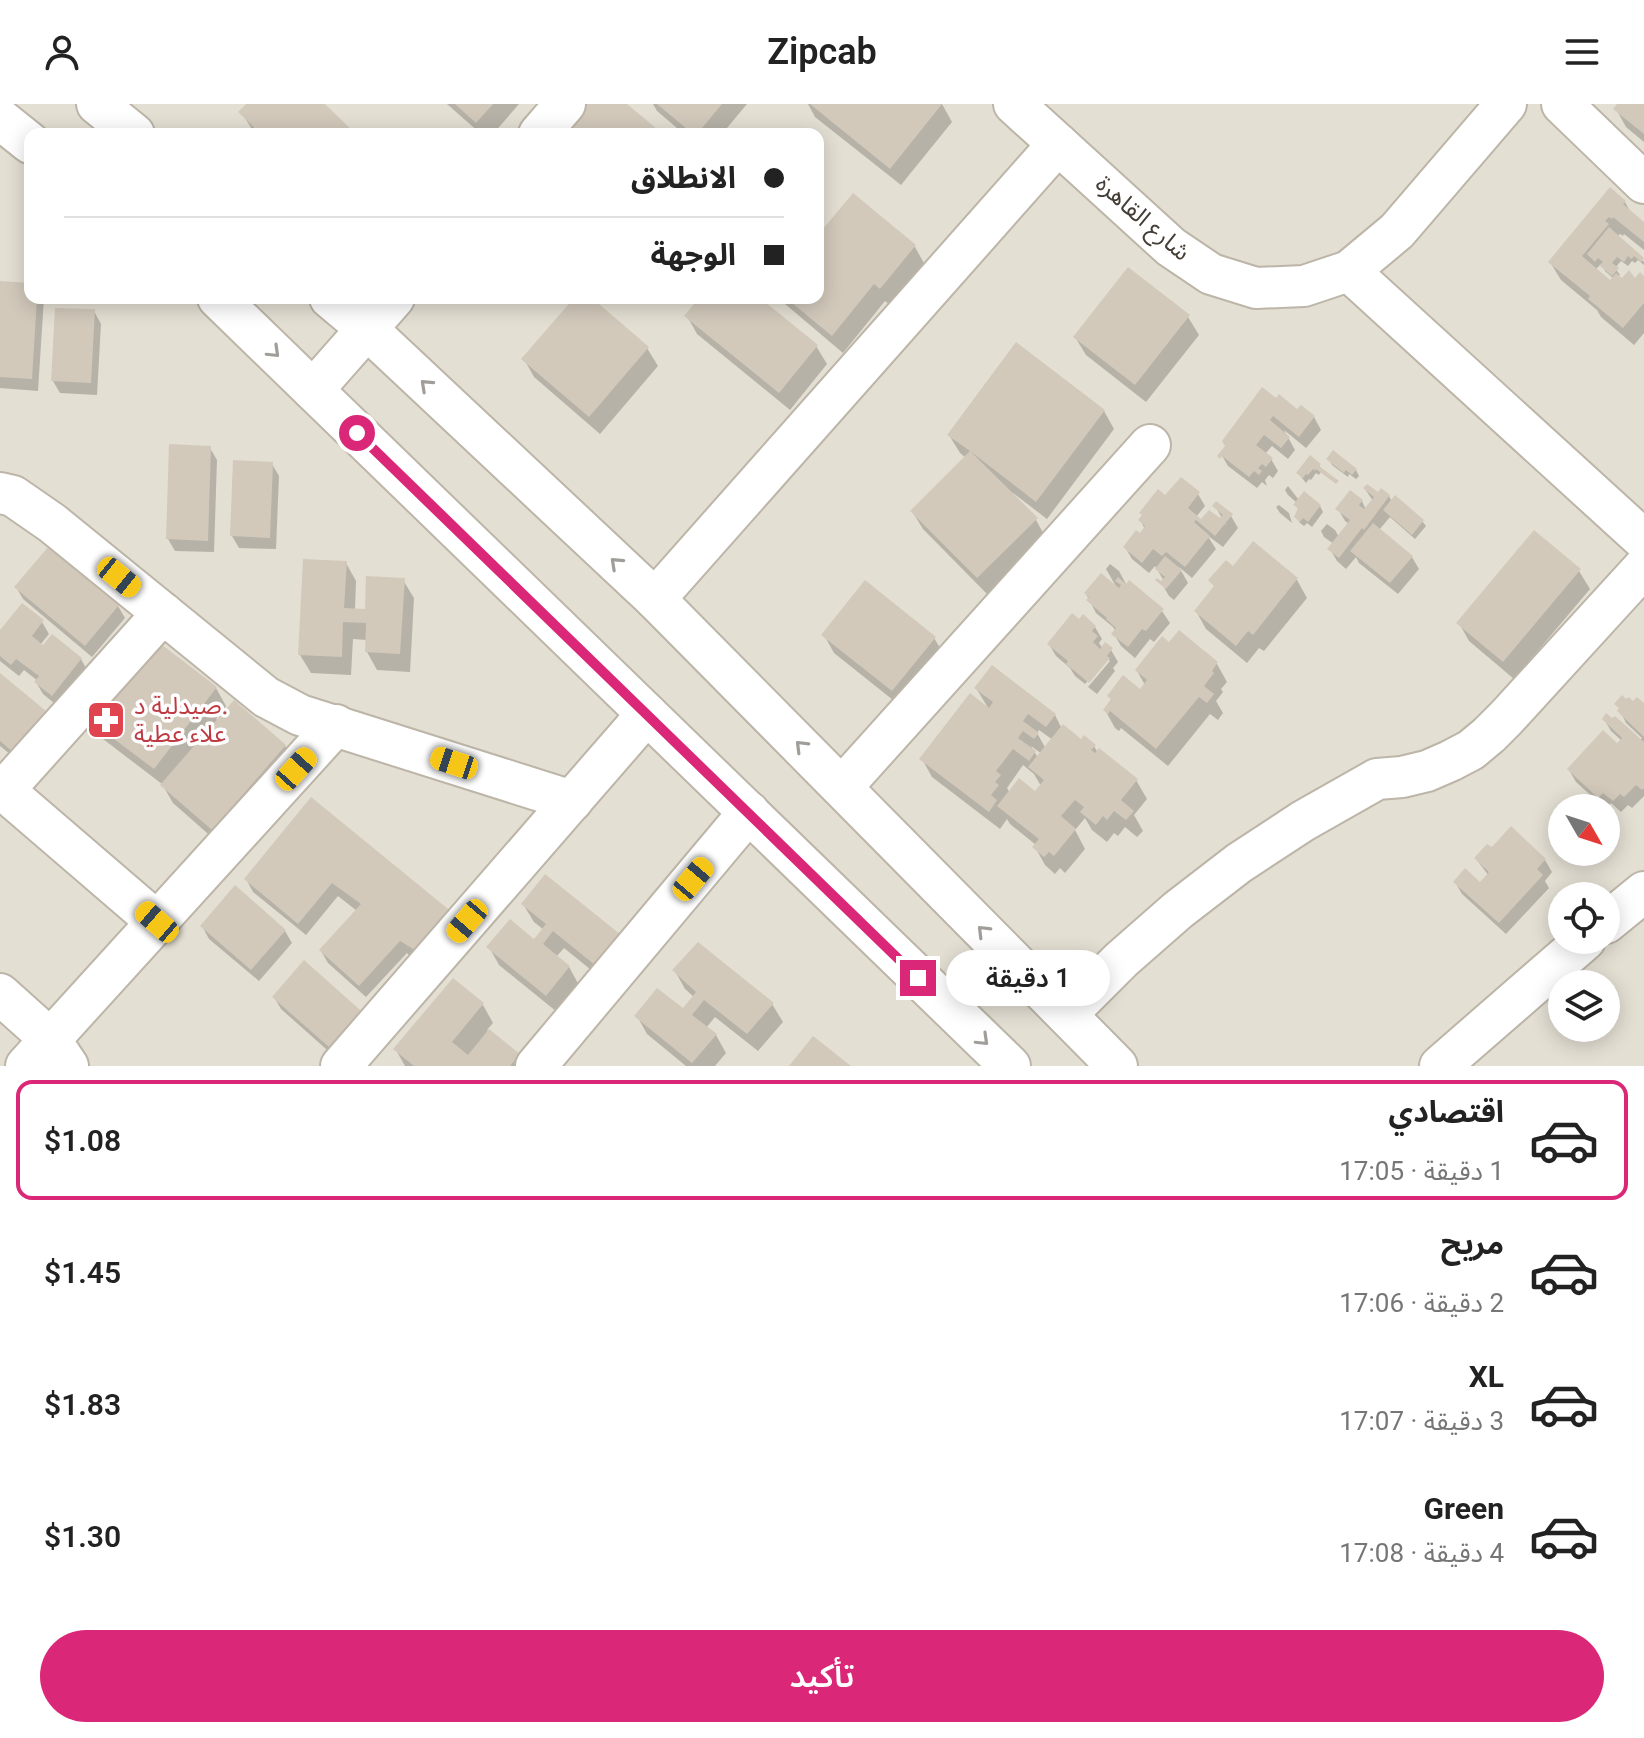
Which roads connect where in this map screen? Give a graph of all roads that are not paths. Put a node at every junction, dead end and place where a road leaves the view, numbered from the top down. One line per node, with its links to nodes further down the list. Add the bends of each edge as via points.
1 (97, 104): 7 (street)
2 (565, 104): 8 (street)
3 (1014, 104): 10 (street, شارع القاهرة)
4 (1506, 104): 12 (street, شارع القاهرة, via 1397,231)
5 (1562, 104): 11 (street)
6 (0, 119): 9 (street)
7 (127, 128)
8 (544, 128)
9 (24, 138)
10 (1058, 144): 12 (street, شارع القاهرة, via 1171,247 1211,274 1256,288 1304,286); 22 (street)
11 (1644, 183)
12 (1349, 271): 20 (street)
13 (224, 304): 17 (street, one-way to 17)
14 (337, 304): 16 (street)
15 (389, 304): 16 (street)
16 (367, 329): 17 (street); 22 (street, one-way to 16)
17 (313, 390): 24 (street)
18 (1150, 445): 26 (street)
19 (0, 493): 23 (street, via 52,523)
20 (1644, 540)
21 (1644, 567): 35 (street, via 1471,750 1427,771 1377,779 1303,821 1178,910)
22 (655, 599): 26 (street, one-way to 22)
23 (163, 613): 25 (street, via 266,697 300,715); 27 (street)
24 (647, 714): 28 (street); 29 (street)
25 (336, 725): 28 (street); 32 (street)
26 (842, 787): 35 (street, one-way to 26)
27 (2, 789): 32 (street)
28 (572, 801): 37 (street)
29 (749, 812): 38 (street); 39 (street, one-way to 39)
30 (1644, 892): 31 (street)
31 (1620, 912)
32 (157, 922): 36 (street)
33 (1569, 954): 41 (street)
34 (0, 994): 36 (street)
35 (1067, 1014): 40 (street)
36 (48, 1057)
37 (341, 1066)
38 (536, 1066)
39 (1010, 1066)
40 (1117, 1066)
41 (1440, 1066)

